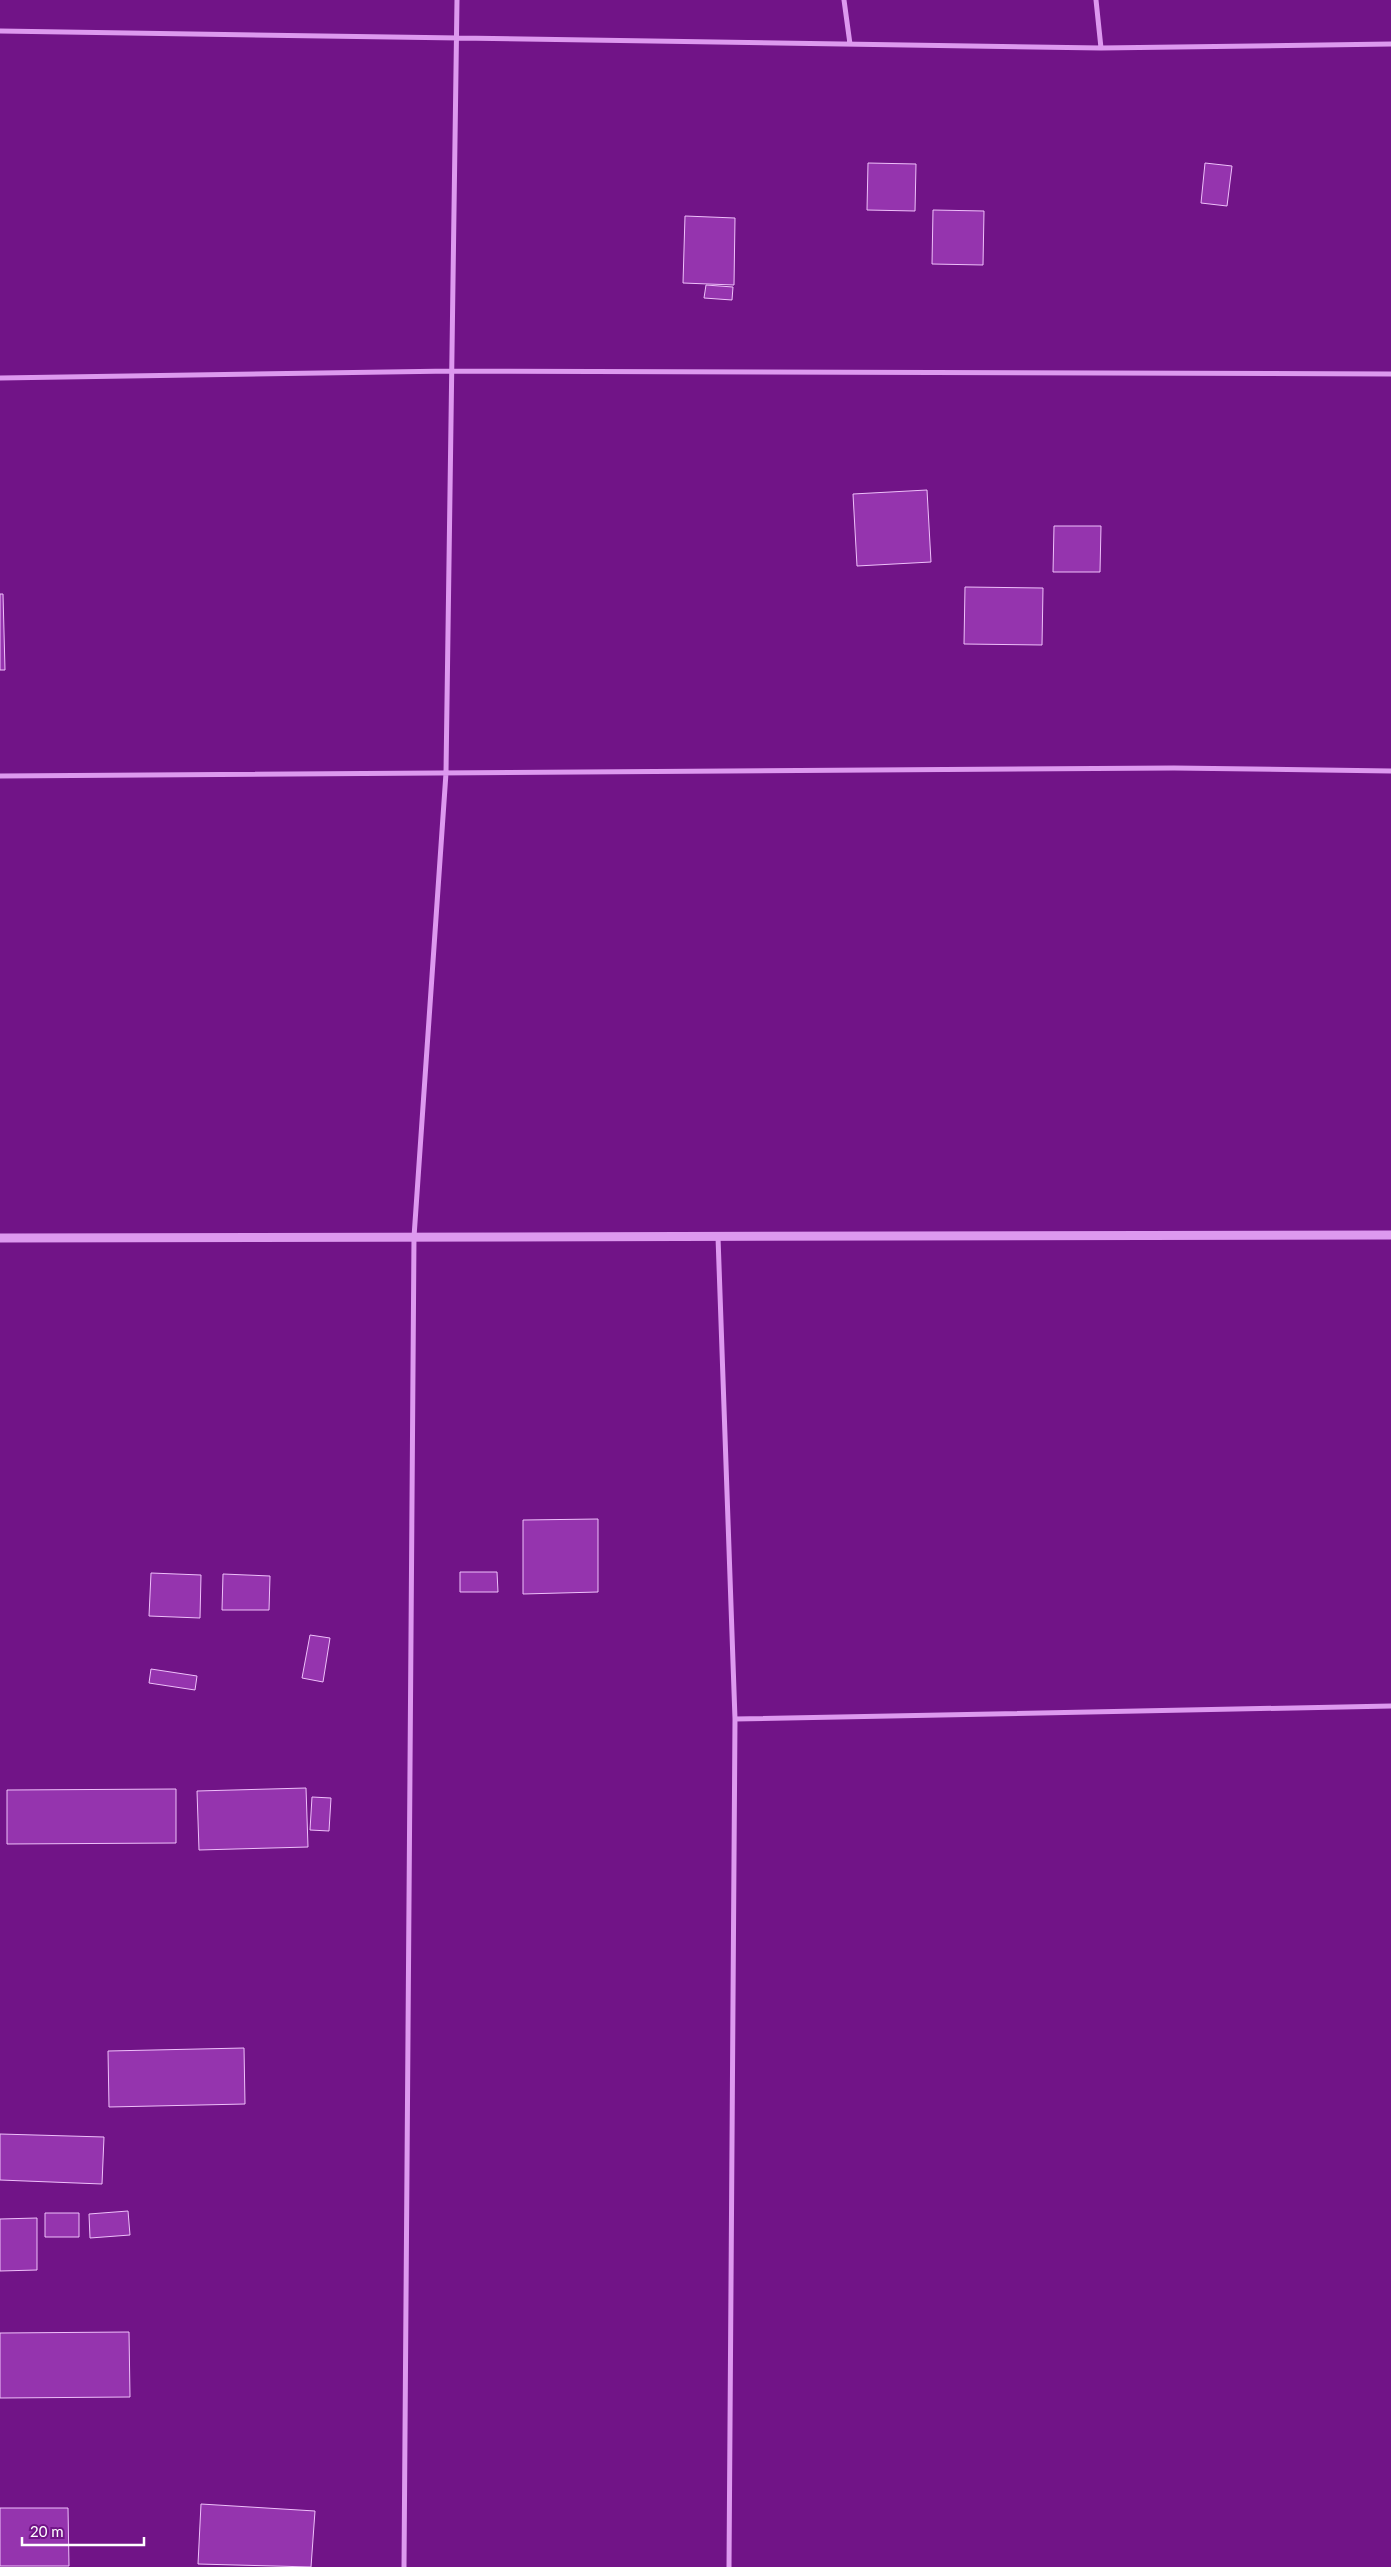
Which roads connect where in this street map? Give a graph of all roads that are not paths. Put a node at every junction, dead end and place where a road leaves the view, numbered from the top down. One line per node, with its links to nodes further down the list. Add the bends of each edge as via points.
1 (457, 0): 5 (street)
2 (844, 0): 6 (street)
3 (1096, 0): 8 (street)
4 (0, 31): 5 (street)
5 (456, 38): 6 (street); 9 (street)
6 (850, 44): 8 (street)
7 (1391, 44): 8 (street)
8 (1101, 48)
9 (452, 371): 10 (street); 11 (street); 13 (street)
10 (1391, 374)
11 (0, 378)
12 (1391, 771): 13 (street, via 1174,768)
13 (446, 773): 14 (street); 16 (street)
14 (0, 776)
15 (1391, 1235): 17 (street)
16 (414, 1237): 17 (street); 18 (street); 21 (street)
17 (718, 1237): 20 (street)
18 (0, 1238)
19 (1391, 1706): 20 (street)
20 (735, 1719): 22 (street)
21 (404, 2567)
22 (729, 2567)

